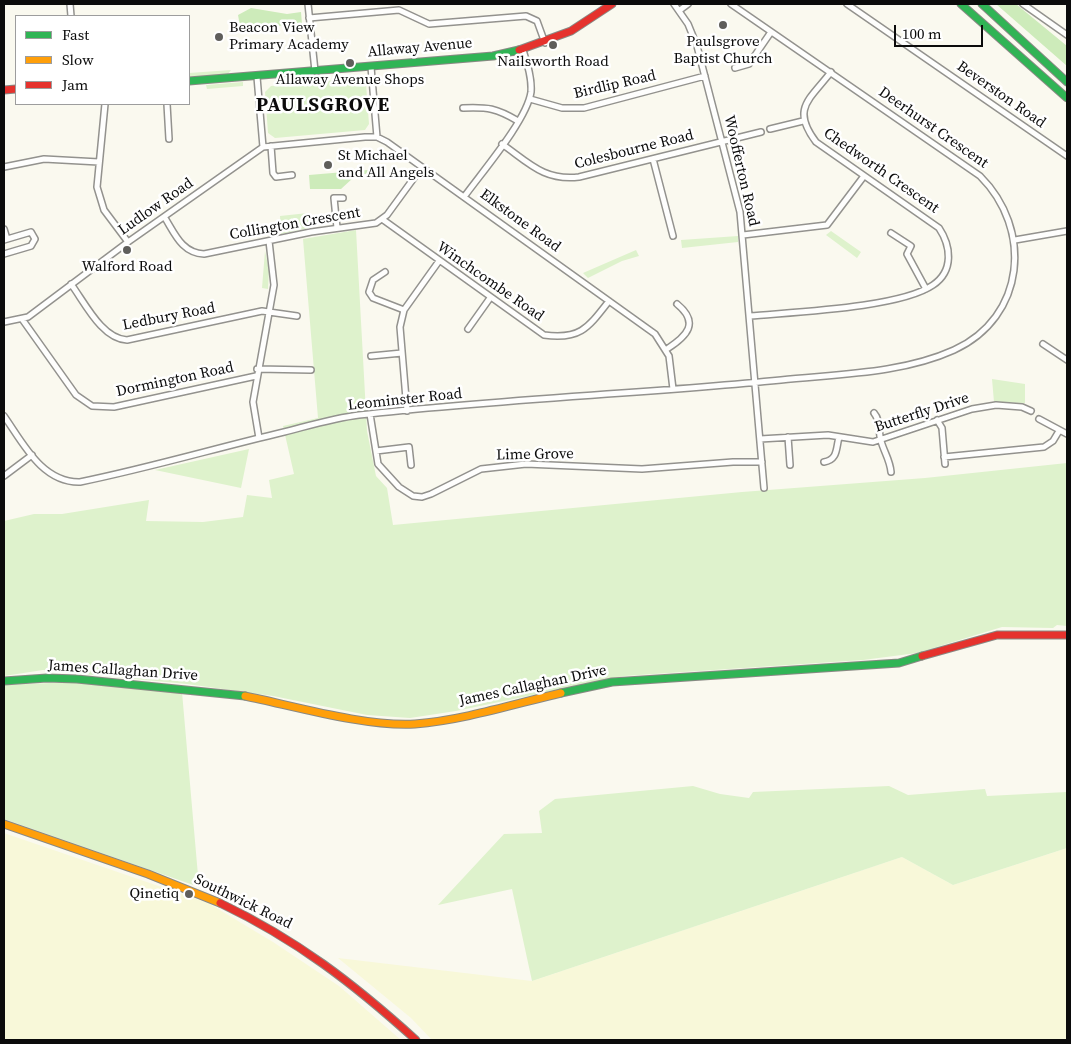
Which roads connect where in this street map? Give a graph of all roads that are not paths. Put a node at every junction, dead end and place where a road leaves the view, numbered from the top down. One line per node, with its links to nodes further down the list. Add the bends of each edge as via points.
1 (308, 4): 13 (street)
2 (612, 4): 16 (main road, Allaway Avenue, via 586,23)
3 (674, 4): 11 (street, Woofferton Road)
4 (688, 4): 11 (street)
5 (731, 4): 12 (street, Deerhurst Crescent)
6 (745, 4): 12 (street)
7 (847, 4): 41 (street, Beverston Road)
8 (961, 4): 26 (main road)
9 (982, 4): 25 (main road)
10 (1023, 4): 15 (street)
11 (680, 10): 22 (street, Woofferton Road, via 697,46)
12 (741, 10): 14 (street, Deerhurst Crescent)
13 (309, 18): 16 (street, via 399,10 429,24 526,16 537,21); 20 (street)
14 (771, 32): 19 (street, via 749,64); 21 (street, Deerhurst Crescent)
15 (1067, 34)
16 (545, 42): 17 (main road, Allaway Avenue)
17 (524, 50): 18 (main road, Allaway Avenue, via 493,56); 27 (street, via 530,76)
18 (371, 66): 20 (main road, Allaway Avenue); 35 (street)
19 (735, 68)
20 (316, 71): 23 (main road, Allaway Avenue)
21 (831, 72): 32 (street, via 804,106); 59 (street, Deerhurst Crescent, via 980,176 1003,205)
22 (705, 76): 27 (street, Birdlip Road, via 584,108 562,108); 37 (street, Woofferton Road)
23 (257, 77): 24 (main road, Allaway Avenue); 40 (street)
24 (190, 81)
25 (1067, 82)
26 (1067, 98)
27 (530, 99): 31 (street)
28 (104, 105): 43 (street)
29 (167, 105): 36 (street)
30 (463, 108): 31 (street, via 490,107)
31 (518, 121): 38 (street)
32 (803, 121): 33 (street); 47 (street, Chedworth Crescent, via 816,142)
33 (770, 129)
34 (761, 132): 37 (street, Colesbourne Road)
35 (377, 137): 39 (street); 45 (street, Elkstone Road)
36 (169, 139)
37 (722, 142): 42 (street, Colesbourne Road); 56 (street, Woofferton Road)
38 (502, 144): 42 (street, Colesbourne Road, via 543,173 564,179); 48 (street)
39 (271, 146): 40 (street); 46 (street, via 273,174 276,177)
40 (263, 147): 50 (street, Ludlow Road)
41 (1067, 156)
42 (653, 159): 57 (street)
43 (99, 162): 44 (street, via 44,159); 61 (street, via 99,200)
44 (4, 167)
45 (422, 167): 48 (street, Elkstone Road); 51 (street, Collington Crescent)
46 (292, 175)
47 (864, 176): 56 (street, via 827,225); 66 (street, Chedworth Crescent, via 939,228 947,240 948,266 934,285)
48 (464, 197): 68 (street, Elkstone Road)
49 (343, 198): 52 (street, via 334,198)
50 (164, 218): 60 (street, Collington Crescent, via 183,247 197,253); 61 (street, Ludlow Road)
51 (382, 220): 52 (street, Collington Crescent); 63 (street, Winchcombe Road)
52 (336, 228): 60 (street, Collington Crescent)
53 (4, 229): 58 (street)
54 (1067, 231): 59 (street)
55 (891, 234): 66 (street, via 911,246 906,254)
56 (743, 235): 73 (street, Woofferton Road)
57 (673, 236)
58 (5, 239): 62 (street, via 31,232 36,239 31,246)
59 (1015, 240): 85 (street, Deerhurst Crescent, via 1014,275 1002,306 972,339 955,349 876,370)
60 (269, 241): 71 (street, via 274,285)
61 (128, 242): 65 (street, Ludlow Road)
62 (4, 254)
63 (439, 261): 67 (street, Winchcombe Road); 70 (street)
64 (385, 272): 70 (street, via 373,280 369,292 373,298)
65 (71, 284): 71 (street, Ledbury Road, via 108,334 117,340); 74 (street, Ludlow Road)
66 (926, 289): 73 (street, Chedworth Crescent, via 872,303)
67 (490, 298): 68 (street, Winchcombe Road, via 544,335 560,337 588,328); 76 (street)
68 (609, 301): 78 (street, Elkstone Road, via 656,334)
69 (677, 304): 78 (street, via 685,311 689,326 685,336)
70 (404, 310): 79 (street, via 400,327)
71 (268, 312): 72 (street); 82 (street)
72 (297, 316)
73 (750, 316): 85 (street, Woofferton Road)
74 (22, 319): 75 (street, Ludlow Road); 84 (street, Dormington Road, via 76,395 92,406 114,407)
75 (4, 322)
76 (468, 329)
77 (1043, 344): 81 (street)
78 (667, 349): 86 (street, Elkstone Road)
79 (402, 353): 80 (street); 87 (street)
80 (371, 356)
81 (1067, 360)
82 (258, 369): 83 (street); 84 (street)
83 (311, 370)
84 (256, 376): 98 (street, via 253,402)
85 (755, 382): 86 (street, Leominster Road); 99 (street, Woofferton Road)
86 (673, 390): 87 (street, Leominster Road)
87 (407, 411): 90 (street, Leominster Road)
88 (1031, 411): 93 (street, Butterfly Drive, via 996,405)
89 (874, 413): 100 (street)
90 (370, 414): 98 (street, Leominster Road); 101 (street, Lime Grove)
91 (4, 416): 102 (street, Leominster Road)
92 (1039, 419): 94 (street)
93 (937, 420): 100 (street, Butterfly Drive); 103 (street, via 942,428)
94 (1059, 430): 95 (street); 103 (street, via 1044,447)
95 (1067, 434)
96 (788, 437): 97 (street, Butterfly Drive); 99 (street, Butterfly Drive); 108 (street)
97 (839, 437): 100 (street, Butterfly Drive, via 860,442); 105 (street, via 836,457)
98 (259, 438): 102 (street, Leominster Road, via 80,482 53,476)
99 (760, 440): 104 (street, Woofferton Road)
100 (881, 440): 109 (street)
101 (376, 451): 104 (street, Lime Grove, via 382,470 406,493 422,497 486,468 538,464 642,469); 106 (street, via 409,447)
102 (32, 455): 110 (street)
103 (944, 457): 107 (street)
104 (762, 462): 111 (street, Woofferton Road)
105 (824, 462)
106 (411, 464)
107 (945, 464)
108 (790, 465)
109 (892, 472)
110 (4, 476)
111 (764, 488)
112 (1067, 635): 113 (main road, James Callaghan Drive, via 997,635 899,663 612,682 414,724 368,721 233,693 70,679)
113 (4, 681)
114 (4, 824): 115 (main road, Southwick Road, via 208,897 264,925 334,970)
115 (416, 1040)

